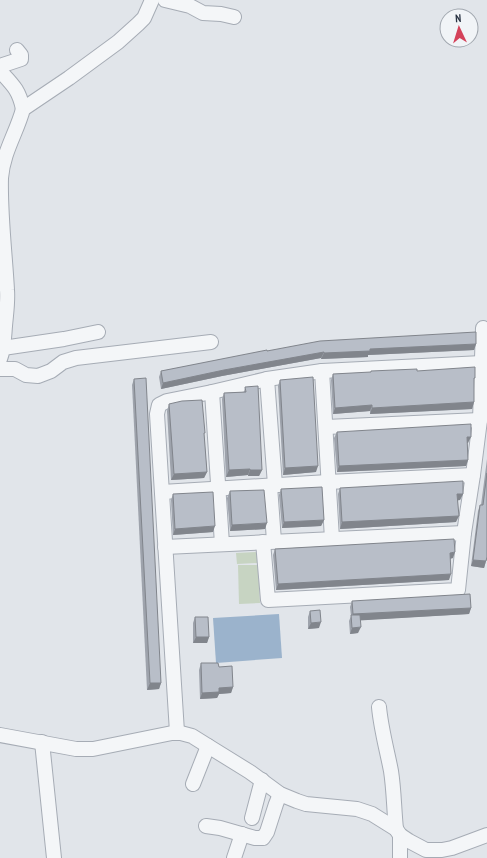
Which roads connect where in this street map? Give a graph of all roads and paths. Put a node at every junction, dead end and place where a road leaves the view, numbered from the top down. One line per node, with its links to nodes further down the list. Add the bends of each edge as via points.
1 (152, 0): 7 (street, via 144,18 118,42)
2 (165, 0): 3 (street, via 190,6 203,13)
3 (234, 17)
4 (17, 50): 5 (street, via 21,59)
5 (0, 66)
6 (0, 71): 7 (street, via 15,87 21,97)
7 (23, 109): 11 (street, via 5,158 1,177 0,203 7,306)
8 (483, 328): 12 (street)
9 (98, 332): 11 (street)
10 (211, 342): 13 (street, via 76,358 38,376 26,375 15,369)
11 (1, 354)
12 (482, 363): 14 (street); 17 (street)
13 (0, 369)
14 (322, 371): 15 (street); 18 (street)
15 (268, 379): 16 (street); 21 (street)
16 (212, 392): 22 (street); 23 (street, via 159,405 157,414)
17 (480, 420): 18 (street); 19 (street)
18 (326, 427): 20 (street)
19 (474, 475): 20 (street); 24 (street)
20 (328, 482): 21 (street); 25 (street)
21 (272, 485): 22 (street); 26 (street)
22 (219, 489): 23 (street); 27 (street)
23 (162, 492): 28 (street)
24 (464, 533): 25 (street); 26 (street, via 458,590 268,600)
25 (332, 539): 26 (street)
26 (269, 542): 27 (street)
27 (222, 544): 28 (street)
28 (165, 547): 30 (street)
29 (379, 707): 39 (street, via 391,772)
30 (177, 732): 32 (street, via 93,749 76,749); 33 (street, via 192,736)
31 (0, 735): 32 (street)
32 (42, 742): 43 (street)
33 (208, 746): 34 (street); 35 (street)
34 (262, 780): 36 (street); 37 (street)
35 (193, 784)
36 (280, 794): 39 (street, via 306,804 357,809 372,814); 40 (street, via 263,838)
37 (252, 818)
38 (206, 826): 40 (street)
39 (398, 832): 42 (street); 45 (street)
40 (242, 834): 44 (street)
41 (487, 836): 42 (street)
42 (427, 854)
43 (54, 858)
44 (234, 858)
45 (400, 858)

